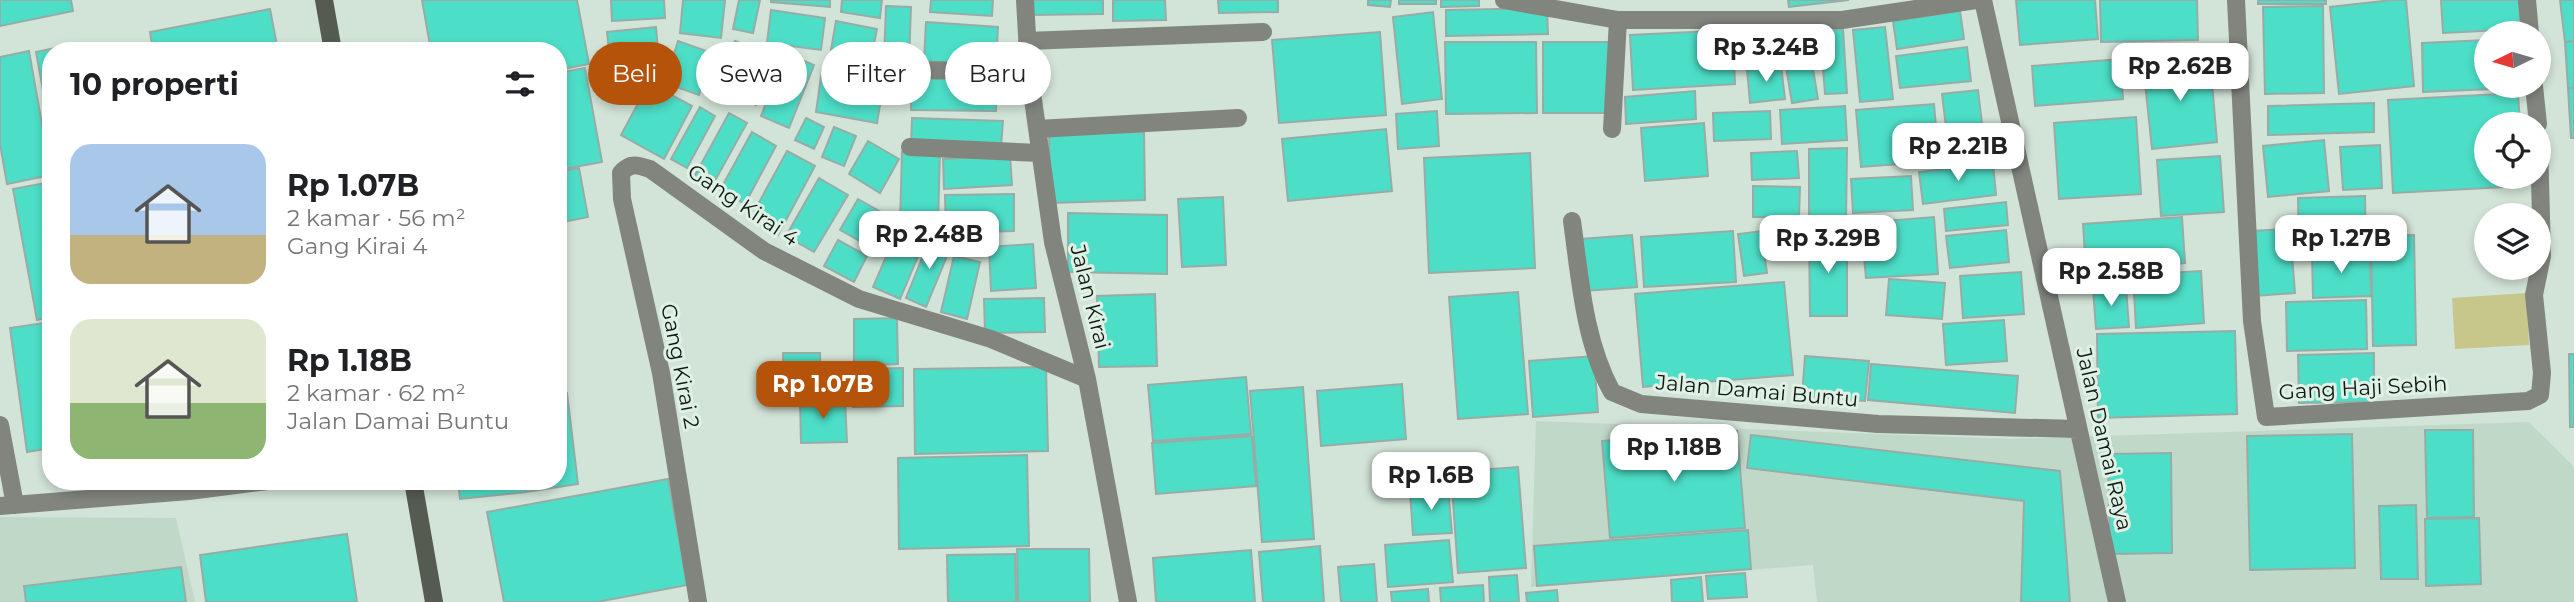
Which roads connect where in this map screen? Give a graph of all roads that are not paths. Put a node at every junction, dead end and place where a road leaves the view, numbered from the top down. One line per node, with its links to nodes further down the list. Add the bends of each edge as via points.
1 (324, 0): 12 (street)
2 (1026, 0): 11 (street, Jalan Kirai)
3 (1504, 0): 8 (street)
4 (1976, 0): 8 (street, via 1842,20)
5 (1983, 0): 24 (street, Jalan Damai Raya)
6 (2236, 0): 20 (street, Gang Haji Sebih, via 2252,321 2266,417 2528,401 2540,395 2534,295 2542,256)
7 (2527, 0): 9 (street)
8 (1618, 20): 16 (street)
9 (2529, 21)
10 (1263, 32): 11 (street)
11 (1027, 41)
12 (331, 42)
13 (1034, 105): 15 (street, Jalan Kirai)
14 (1238, 118): 15 (street)
15 (1037, 129): 18 (street, Jalan Kirai)
16 (1612, 130)
17 (910, 147): 18 (street)
18 (1040, 153): 22 (street, Jalan Kirai, via 1053,242)
19 (650, 169): 22 (street, Gang Kirai 4, via 764,251 859,299 991,339); 29 (street, Gang Kirai 2, via 625,167 622,199 661,373)
20 (2540, 189)
21 (1572, 221): 24 (street, Jalan Damai Buntu, via 1583,302 1601,371 1612,393 1641,404 1864,423)
22 (1087, 379): 30 (street, Jalan Kirai)
23 (0, 425): 27 (street)
24 (2078, 429): 31 (street, Jalan Damai Raya)
25 (197, 490): 27 (street)
26 (415, 490): 28 (street)
27 (7, 505)
28 (434, 602)
29 (698, 602)
30 (1128, 602)
31 (2117, 602)

